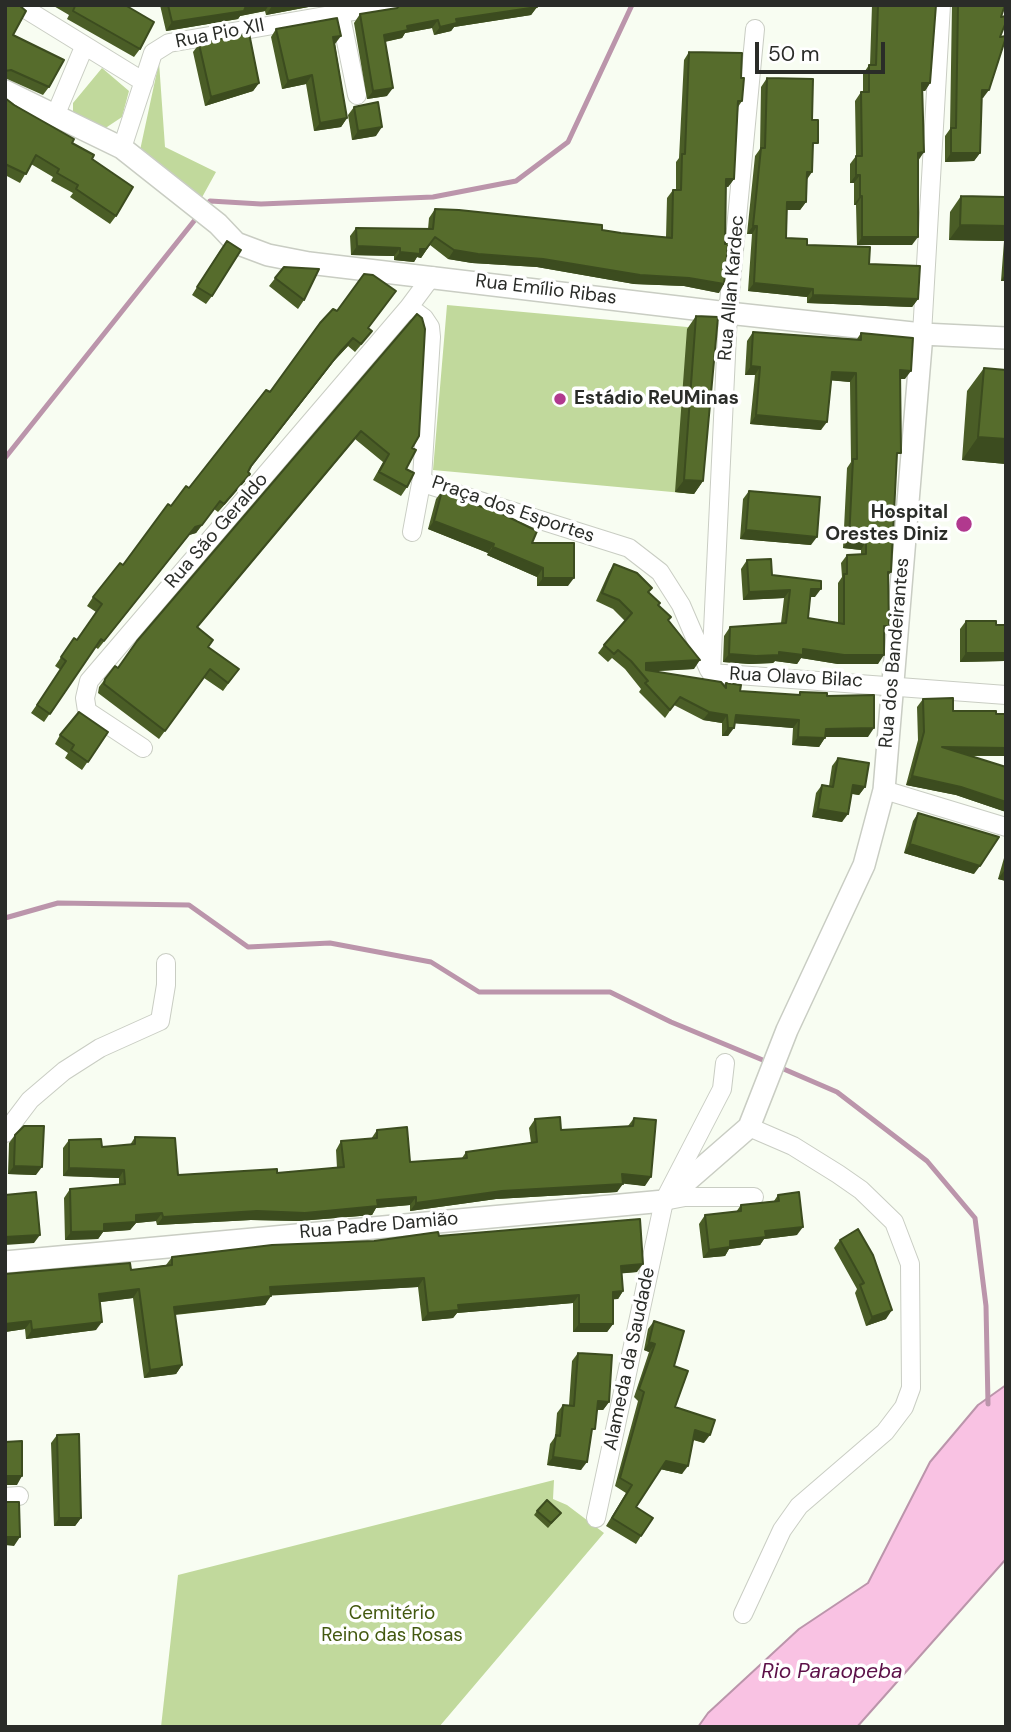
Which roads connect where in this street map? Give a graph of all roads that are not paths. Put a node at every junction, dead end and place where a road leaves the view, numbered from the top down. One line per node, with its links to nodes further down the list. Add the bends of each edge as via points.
1 (19, 5): 6 (street)
2 (389, 5): 4 (street, Rua Pio XII)
3 (941, 5): 15 (street, Rua dos Bandeirantes)
4 (340, 12): 7 (street, Rua Pio XII, via 169,43 153,53); 9 (street)
5 (755, 29): 14 (street, Rua Allan Kardec)
6 (84, 47): 7 (street); 10 (street)
7 (144, 82): 11 (street, Rua Pio XII)
8 (5, 91): 10 (street, Rua Emílio Ribas)
9 (357, 95)
10 (55, 116): 11 (street, Rua Emílio Ribas)
11 (122, 148): 12 (street, Rua Emílio Ribas, via 236,243 309,263)
12 (432, 276): 13 (street); 14 (street, Rua Emílio Ribas)
13 (409, 307): 17 (street, Praça dos Esportes, via 424,318 431,337); 22 (street, Rua São Geraldo, via 89,681 87,711)
14 (728, 313): 15 (street, Rua Emílio Ribas); 19 (street, Rua Allan Kardec)
15 (922, 334): 16 (street, Rua Emílio Ribas); 20 (street, Rua dos Bandeirantes)
16 (1006, 338)
17 (422, 478): 18 (street); 19 (street, Praça dos Esportes, via 429,485 629,548 660,572 681,605)
18 (412, 532)
19 (711, 673): 20 (street, Rua Olavo Bilac)
20 (892, 684): 21 (street, Rua Olavo Bilac); 23 (street, Rua dos Bandeirantes)
21 (1006, 695)
22 (144, 748)
23 (884, 790): 24 (street); 27 (street, Rua dos Bandeirantes, via 864,865 787,1030)
24 (1006, 827)
25 (166, 963): 28 (street, via 160,1020 64,1071 30,1100)
26 (725, 1063): 30 (street, via 722,1089)
27 (749, 1128): 30 (street); 33 (street, via 793,1146 838,1174 894,1222 910,1264 911,1388 904,1407 885,1432 799,1506 782,1530)
28 (5, 1133)
29 (754, 1197): 30 (street, Rua Padre Damião)
30 (664, 1200): 31 (street, Rua Padre Damião); 32 (street, Alameda da Saudade)
31 (5, 1262)
32 (596, 1518)
33 (743, 1614)

